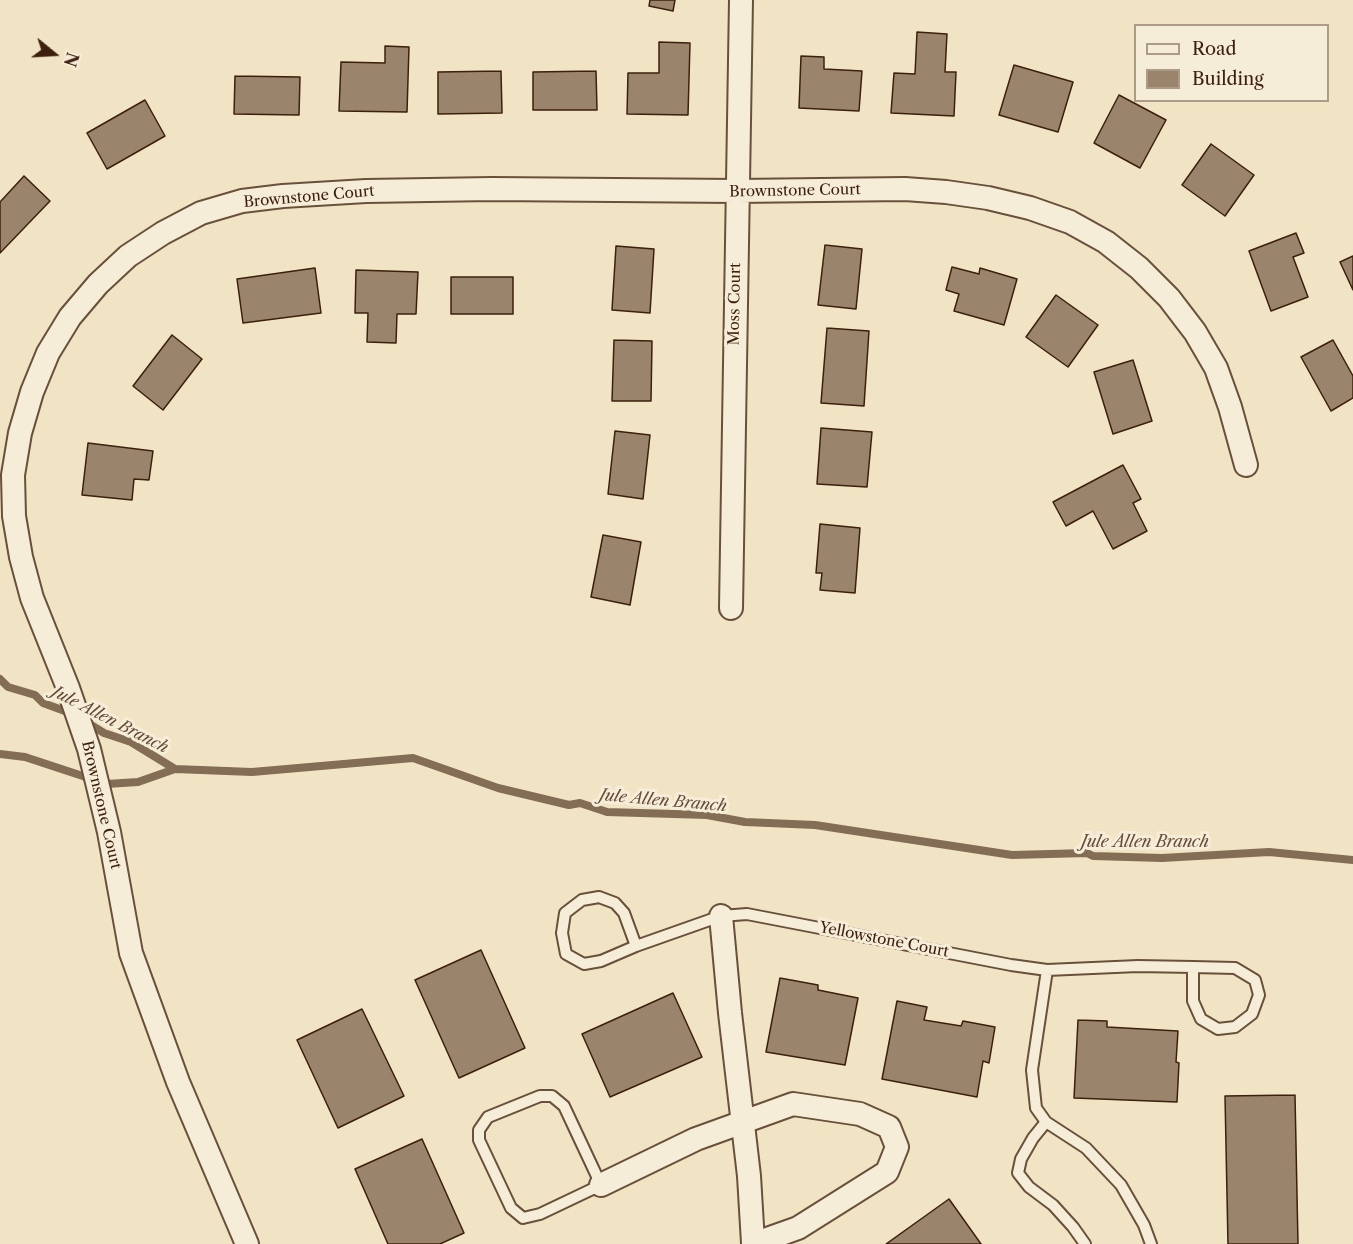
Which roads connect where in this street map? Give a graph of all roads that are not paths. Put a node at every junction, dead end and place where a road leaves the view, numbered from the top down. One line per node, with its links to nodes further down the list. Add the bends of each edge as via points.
1 (741, 0): 2 (street, Moss Court)
2 (737, 192): 3 (street, Brownstone Court, via 946,192 1030,208 1070,222 1106,242 1139,268 1195,332 1216,368); 4 (street, Moss Court); 12 (street, Brownstone Court, via 366,191 242,201 201,213 128,256 77,309 48,353 20,433 13,475 21,557 32,598 89,749 110,832 131,953 178,1082)
3 (1246, 465)
4 (731, 608)
5 (721, 916): 6 (lane, Yellowstone Court); 8 (lane, Yellowstone Court, via 747,915); 9 (street)
6 (636, 946): 6 (lane, Yellowstone Court, via 624,913 615,903 599,897 582,900 565,913 562,933 566,954 584,964)
7 (1192, 967): 7 (lane, Yellowstone Court, via 1235,968 1255,980 1259,996 1252,1014 1235,1027 1218,1029 1201,1019 1193,1001); 8 (lane, Yellowstone Court)
8 (1047, 970): 10 (lane, via 1032,1070 1036,1108)
9 (742, 1122): 11 (street, via 696,1139); 13 (street); 13 (street, via 793,1104 820,1107 860,1114 889,1127 897,1147 887,1172 798,1228)
10 (1046, 1122): 14 (lane, via 1021,1159 1018,1173 1029,1187 1053,1204); 15 (lane, via 1086,1148 1121,1185)
11 (601, 1185): 11 (lane, via 564,1106 552,1096 540,1096 488,1117 479,1130 479,1140 511,1208 523,1218)
12 (248, 1244)
13 (753, 1244)
14 (1085, 1244)
15 (1151, 1244)

